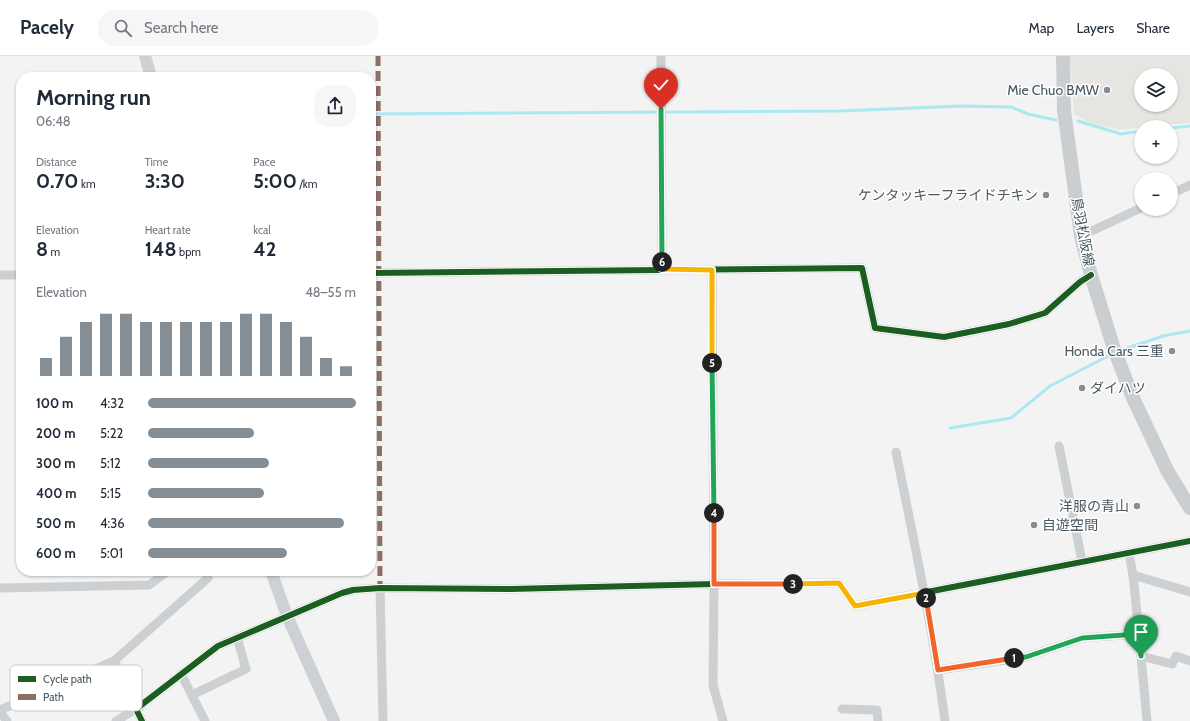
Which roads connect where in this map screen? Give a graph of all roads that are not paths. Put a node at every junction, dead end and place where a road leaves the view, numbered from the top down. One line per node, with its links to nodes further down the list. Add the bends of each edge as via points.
1 (145, 56): 4 (street)
2 (661, 56): 9 (street)
3 (1063, 56): 8 (main road, 鳥羽松阪線, via 1064,110)
4 (150, 72)
5 (1190, 185): 6 (street)
6 (1178, 191)
7 (1134, 211): 8 (street)
8 (1081, 236): 14 (main road, 鳥羽松阪線)
9 (662, 269): 10 (street); 11 (street)
10 (712, 270): 14 (street, via 862,268 875,328 944,337 1009,324 1045,313); 25 (street)
11 (376, 273)
12 (0, 275): 13 (street)
13 (16, 275)
14 (1091, 275): 17 (main road, 鳥羽松阪線, via 1133,398 1168,472)
15 (1059, 446): 20 (street)
16 (896, 452): 29 (street)
17 (1190, 508)
18 (1190, 541): 19 (street)
19 (1129, 554): 20 (street); 21 (street)
20 (1082, 561): 29 (street)
21 (1132, 575): 28 (street); 31 (street)
22 (161, 576): 26 (street, via 149,585)
23 (207, 576): 34 (street, via 208,578)
24 (273, 576): 30 (street)
25 (714, 584): 27 (street, via 511,589); 29 (street, via 839,583 855,606); 53 (street, via 713,685)
26 (0, 588)
27 (380, 588): 30 (street, via 342,593); 52 (street)
28 (1190, 592)
29 (925, 593): 38 (street)
30 (287, 616): 32 (street); 51 (street)
31 (1138, 634): 33 (street); 38 (street, via 1082,638 1026,657)
32 (237, 637): 39 (street, via 218,646); 40 (street, via 246,669)
33 (1141, 656): 35 (street, via 1172,664 1176,656); 56 (street)
34 (114, 661): 36 (street); 37 (street)
35 (1190, 661)
36 (105, 665)
37 (116, 665)
38 (938, 670): 55 (street)
39 (181, 674): 40 (street); 41 (street)
40 (192, 695): 50 (street)
41 (142, 705)
42 (10, 707): 44 (street)
43 (842, 709): 54 (street, via 877,710)
44 (0, 711): 47 (street)
45 (133, 711): 48 (street)
46 (139, 711): 49 (street)
47 (7, 721)
48 (116, 721)
49 (142, 721)
50 (205, 721)
51 (334, 721)
52 (383, 721)
53 (723, 721)
54 (878, 721)
55 (945, 721)
56 (1147, 721)

